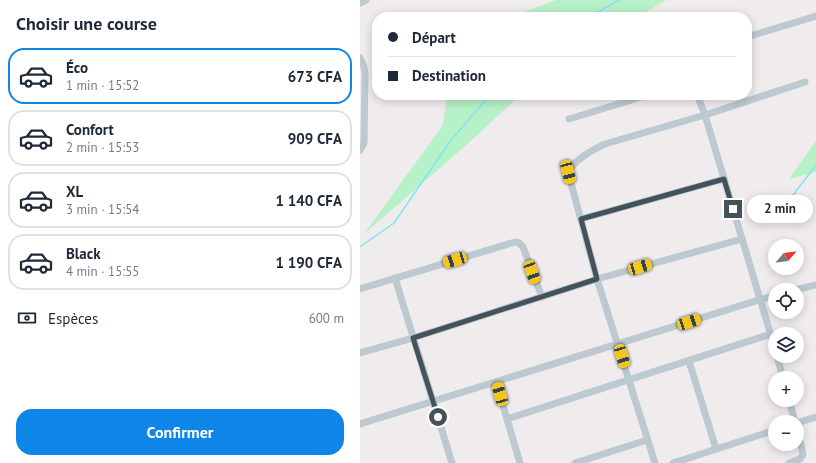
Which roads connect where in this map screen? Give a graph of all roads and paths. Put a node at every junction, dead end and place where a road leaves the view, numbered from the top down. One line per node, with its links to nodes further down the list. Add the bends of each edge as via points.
1 (366, 0): 2 (street)
2 (360, 4)
3 (816, 16): 4 (street)
4 (752, 35)
5 (360, 58): 7 (street, via 364,67)
6 (805, 82): 8 (street)
7 (362, 86): 14 (street, via 364,143)
8 (752, 99)
9 (632, 100): 13 (street)
10 (700, 100): 12 (street)
11 (750, 100): 12 (street)
12 (705, 115): 15 (street); 16 (street, via 605,144 574,164 568,172)
13 (569, 119)
14 (360, 150)
15 (724, 179): 16 (street); 17 (street)
16 (581, 219): 19 (street)
17 (742, 239): 19 (street); 25 (street)
18 (395, 278): 21 (street); 23 (street, via 515,242 523,247); 28 (street)
19 (597, 279): 23 (street); 29 (street)
20 (816, 285): 22 (street)
21 (360, 288)
22 (804, 288)
23 (542, 297): 28 (street)
24 (768, 297): 25 (street)
25 (760, 299): 26 (street); 29 (street)
26 (769, 327)
27 (768, 335): 31 (street)
28 (413, 338): 30 (street); 34 (street)
29 (618, 344): 32 (street); 33 (street)
30 (360, 353)
31 (689, 361): 32 (street); 41 (street)
32 (629, 380): 36 (street); 40 (street)
33 (496, 382): 34 (street); 36 (street)
34 (434, 402): 38 (street); 45 (street)
35 (816, 417): 37 (street)
36 (507, 419): 46 (street)
37 (804, 420)
38 (360, 424)
39 (768, 432): 41 (street)
40 (647, 440): 44 (street); 48 (street)
41 (716, 449): 43 (street)
42 (802, 451): 50 (street, via 800,459)
43 (692, 460): 49 (street)
44 (591, 461): 47 (street)
45 (452, 463)
46 (520, 463)
47 (575, 463)
48 (655, 463)
49 (673, 463)
50 (789, 463)

